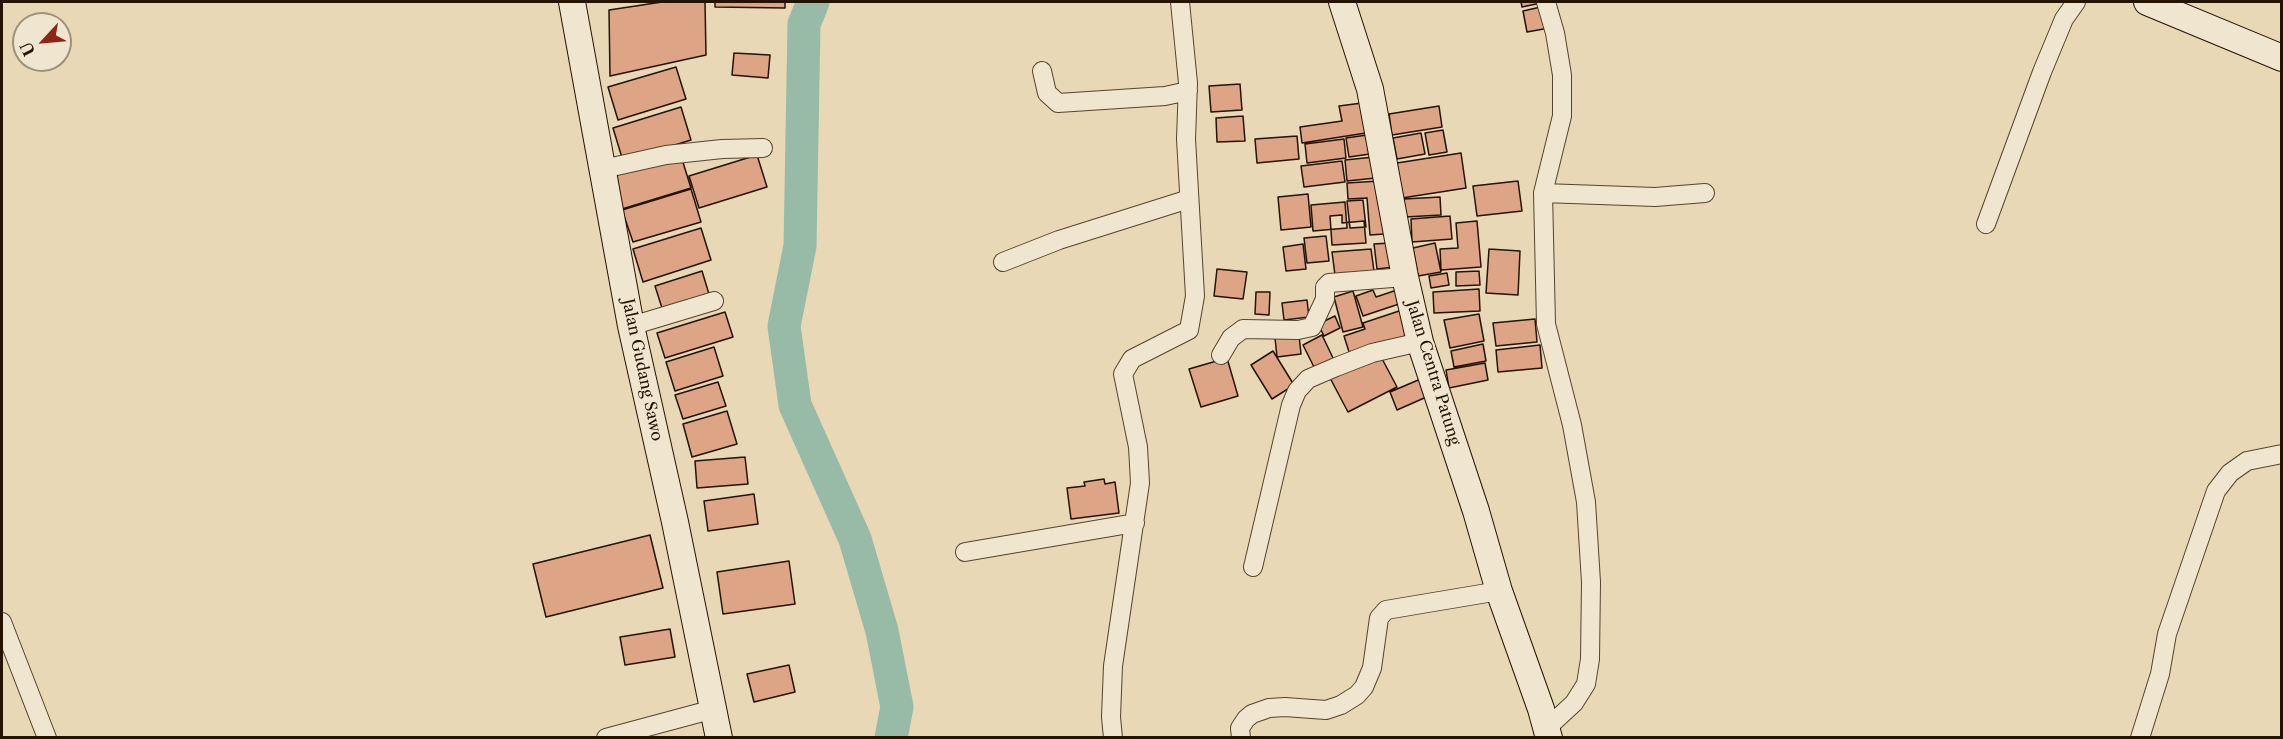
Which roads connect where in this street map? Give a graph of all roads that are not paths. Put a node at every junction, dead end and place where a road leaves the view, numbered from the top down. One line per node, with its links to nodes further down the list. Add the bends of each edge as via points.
1 (572, 2): 11 (street, Jalan Gudang Sawo)
2 (1180, 2): 9 (street)
3 (1342, 2): 17 (street, Jalan Centra Patung, via 1370,89)
4 (1546, 2): 12 (street, via 1562,75 1562,116)
5 (2076, 2): 15 (street, via 2064,19 2042,72)
6 (2157, 3): 7 (street)
7 (2282, 58)
8 (1042, 71): 9 (street, via 1047,93 1058,103)
9 (1188, 91): 14 (street, via 1185,139)
10 (763, 148): 11 (street, via 666,155)
11 (603, 169): 19 (street, Jalan Gudang Sawo)
12 (1543, 193): 13 (street, via 1655,197); 29 (street, via 1546,324 1572,425 1586,502 1591,582 1586,684)
13 (1706, 193)
14 (1189, 200): 16 (street); 23 (street, via 1195,296 1189,330 1132,359 1123,374 1138,447 1140,483)
15 (1986, 224)
16 (1003, 262)
17 (1405, 277): 20 (street, Jalan Centra Patung); 21 (street, via 1329,283 1312,327 1244,329 1231,338)
18 (714, 301): 19 (street)
19 (631, 326): 28 (street, Jalan Gudang Sawo)
20 (1420, 342): 25 (street, via 1372,353 1336,367 1308,379 1297,390); 26 (street, Jalan Centra Patung)
21 (1221, 355)
22 (2282, 454): 35 (street, via 2247,461 2230,473 2216,491 2167,634 2160,674)
23 (1135, 523): 24 (street); 33 (street, via 1113,666)
24 (965, 552)
25 (1253, 567)
26 (1499, 591): 29 (street, Jalan Centra Patung); 34 (street, via 1386,610 1379,618 1372,668 1357,695 1326,710 1269,708 1246,719 1240,728)
27 (2, 622): 30 (street)
28 (714, 709): 31 (street); 32 (street, Jalan Gudang Sawo)
29 (1548, 733)
30 (46, 738)
31 (606, 738)
32 (719, 738)
33 (1113, 738)
34 (1241, 738)
35 (2140, 738)

